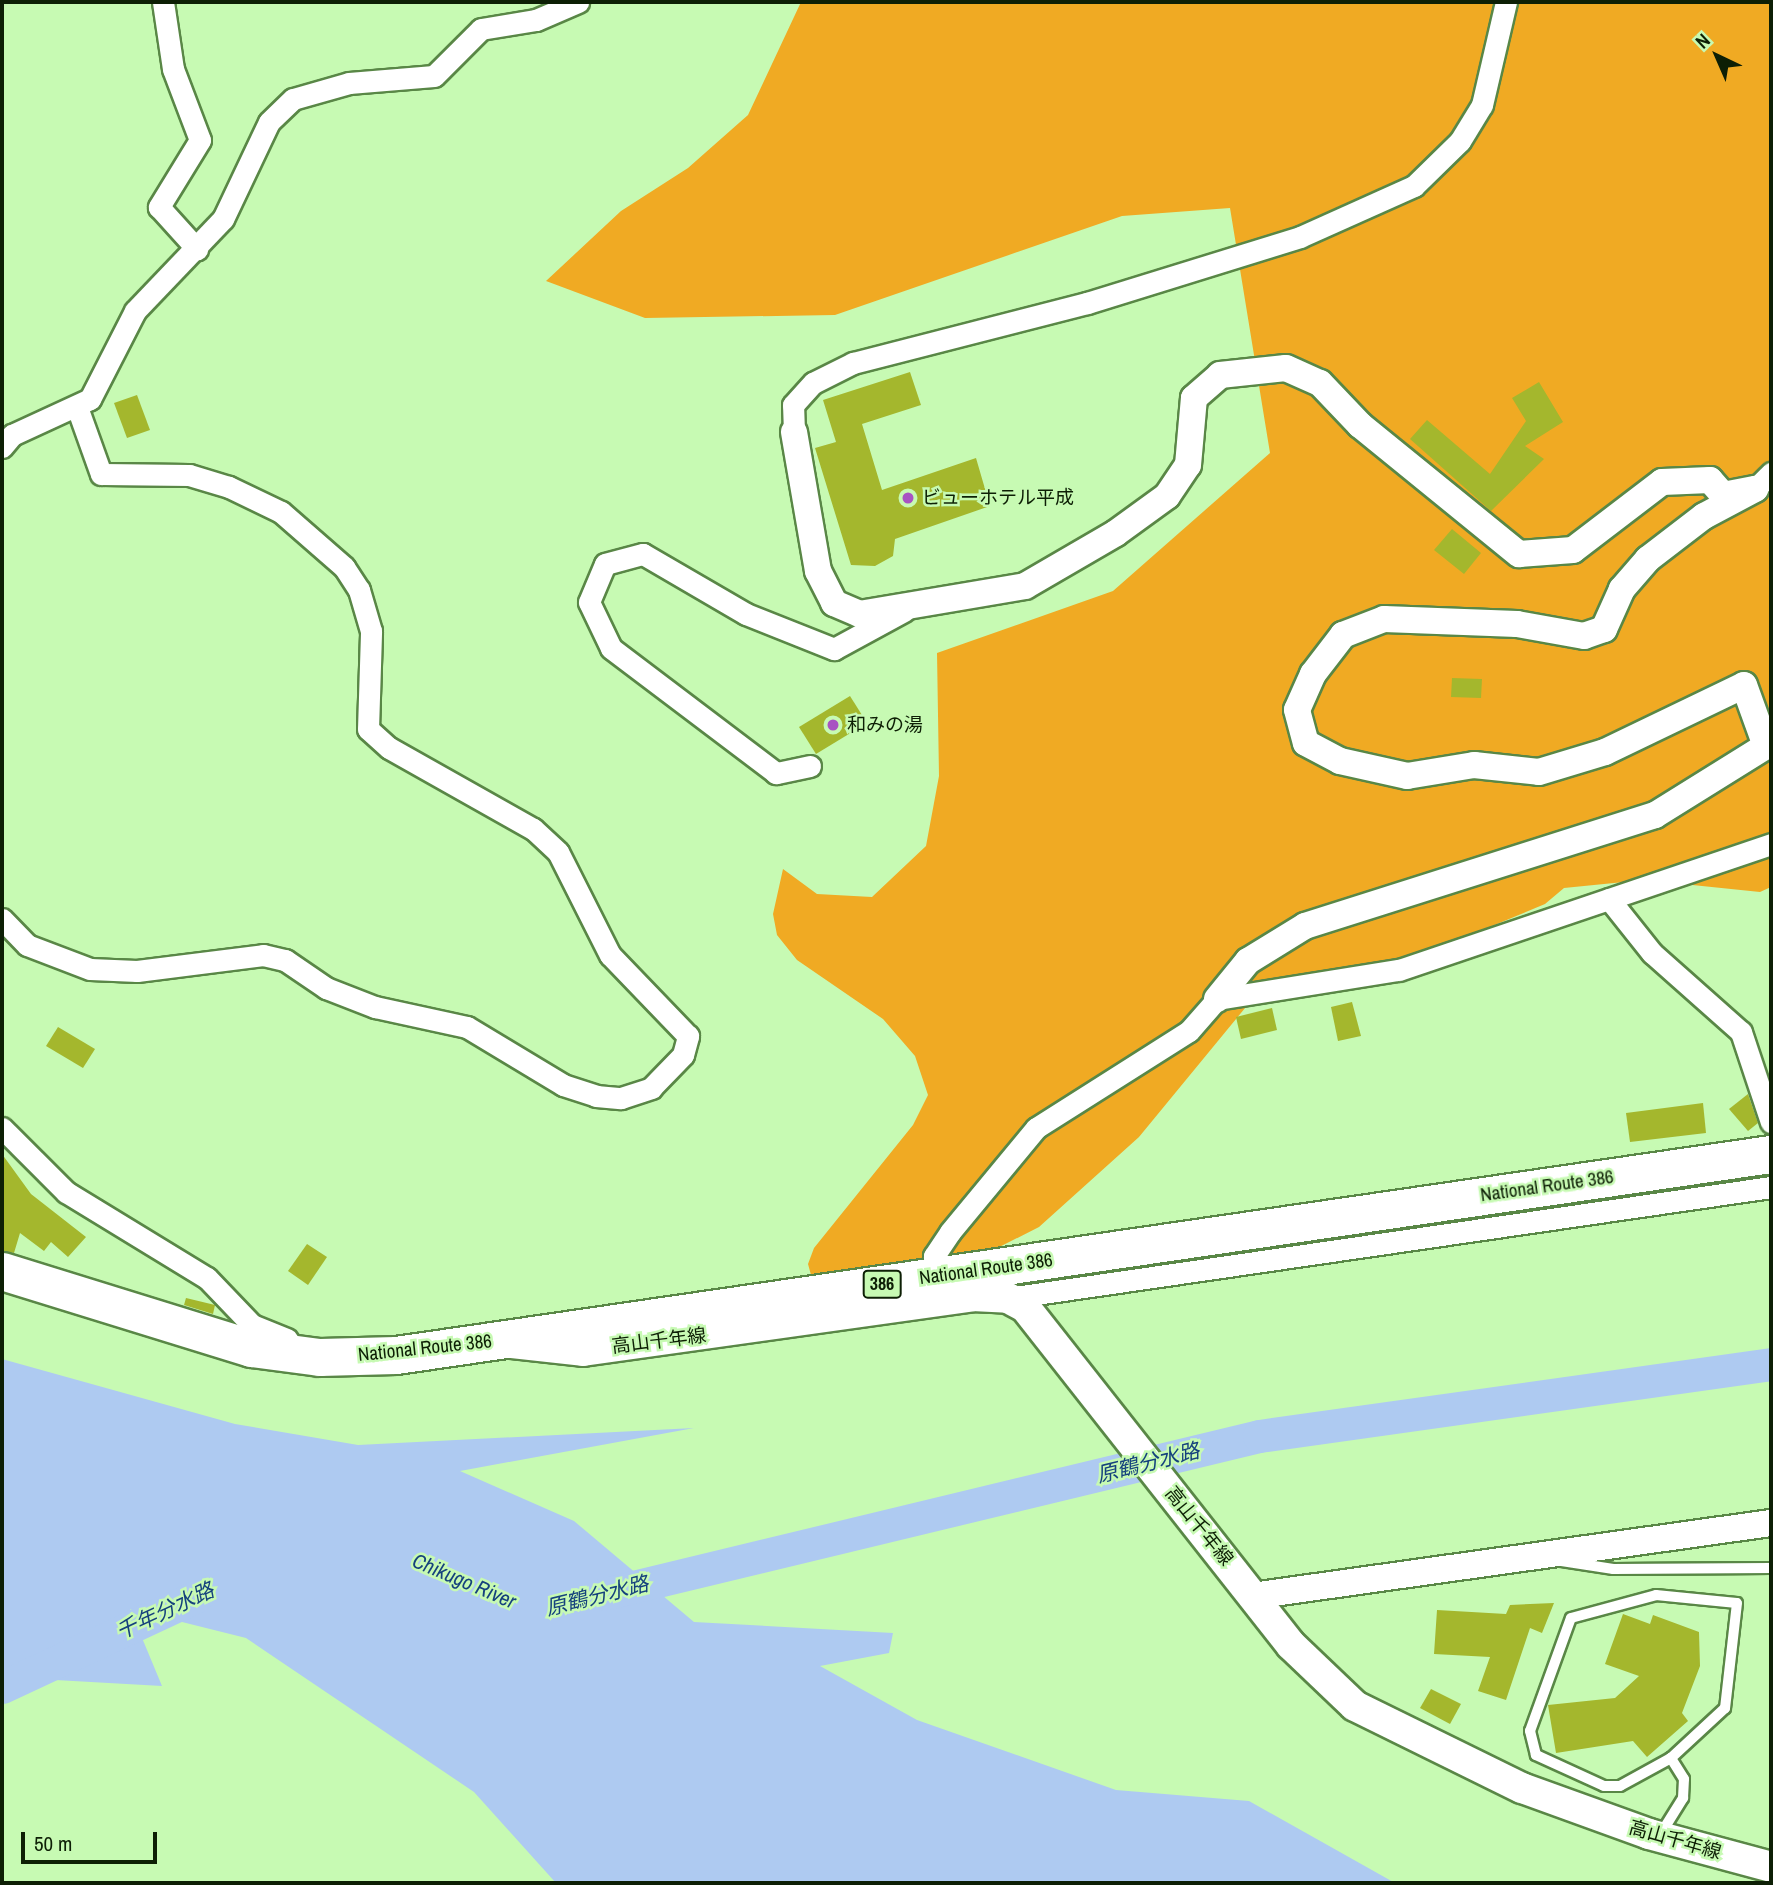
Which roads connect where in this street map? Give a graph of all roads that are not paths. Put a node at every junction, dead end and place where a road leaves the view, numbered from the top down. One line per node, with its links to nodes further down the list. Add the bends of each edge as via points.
1 (163, 2): 4 (street, via 173,69 200,140 159,207)
2 (578, 2): 4 (street, via 536,20 481,29 435,76 349,83 293,99 269,122 240,191)
3 (1506, 2): 6 (street, via 1482,105 1460,141 1414,186 1300,237 1087,303 853,363 813,383 793,405)
4 (197, 249): 5 (street, via 135,311 105,378)
5 (77, 407): 7 (street, via 12,435); 13 (street, via 101,474 190,475 229,487 281,512 344,567 359,590 371,631 368,729 389,748 533,829 558,852 610,955 688,1036 683,1055 651,1088 621,1098 596,1096 563,1085 467,1027 375,1007 326,988 285,960 263,955 136,971 90,968 27,945)
6 (794, 432): 9 (street, via 818,570 834,603 860,614)
7 (2, 447)
8 (1763, 481): 9 (street, via 1723,495 1710,480 1662,482 1573,550 1519,554 1360,425 1320,383 1286,368 1220,375 1194,398 1188,465 1157,503 1025,586); 14 (street, via 1704,516 1648,559 1622,589 1604,629 1584,636 1517,624 1384,619 1343,635 1313,674 1297,710 1306,743 1340,761 1407,776 1474,765 1539,772 1605,752 1744,685 1766,746 1655,816 1305,926 1248,961)
9 (915, 605): 10 (street, via 835,649 746,614 643,554 606,564 589,602 611,648 776,773)
10 (810, 766)
11 (1771, 844): 12 (street)
12 (1609, 899): 14 (street, via 1399,970); 15 (street, via 1652,953 1741,1031)
13 (2, 919)
14 (1217, 999): 20 (street, via 1189,1031 1036,1128 950,1232 934,1256)
15 (1771, 1122)
16 (2, 1128): 23 (street, via 66,1192 189,1265 252,1325 287,1335)
17 (1771, 1154): 20 (highway, National Route 386 / 386)
18 (1771, 1187): 21 (street)
19 (2, 1271): 23 (highway, National Route 386 / 386, via 140,1317)
20 (935, 1277): 22 (highway, National Route 386 / 386)
21 (1016, 1302): 22 (main road, 高山千年線, via 972,1296 583,1351); 27 (main road, 高山千年線)
22 (498, 1341): 23 (highway, National Route 386 / 386, via 396,1355)
23 (288, 1354)
24 (1771, 1523): 25 (street)
25 (1543, 1556): 26 (lane, via 1613,1569); 27 (street)
26 (1771, 1568)
27 (1247, 1588): 29 (main road, 高山千年線, via 1321,1679 1380,1723 1522,1788)
28 (1671, 1758): 28 (lane, via 1725,1708 1737,1603 1656,1595 1570,1618 1530,1731 1536,1755 1604,1786 1634,1781); 29 (lane, via 1684,1779 1683,1798)
29 (1658, 1837): 30 (main road, 高山千年線)
30 (1771, 1867)

